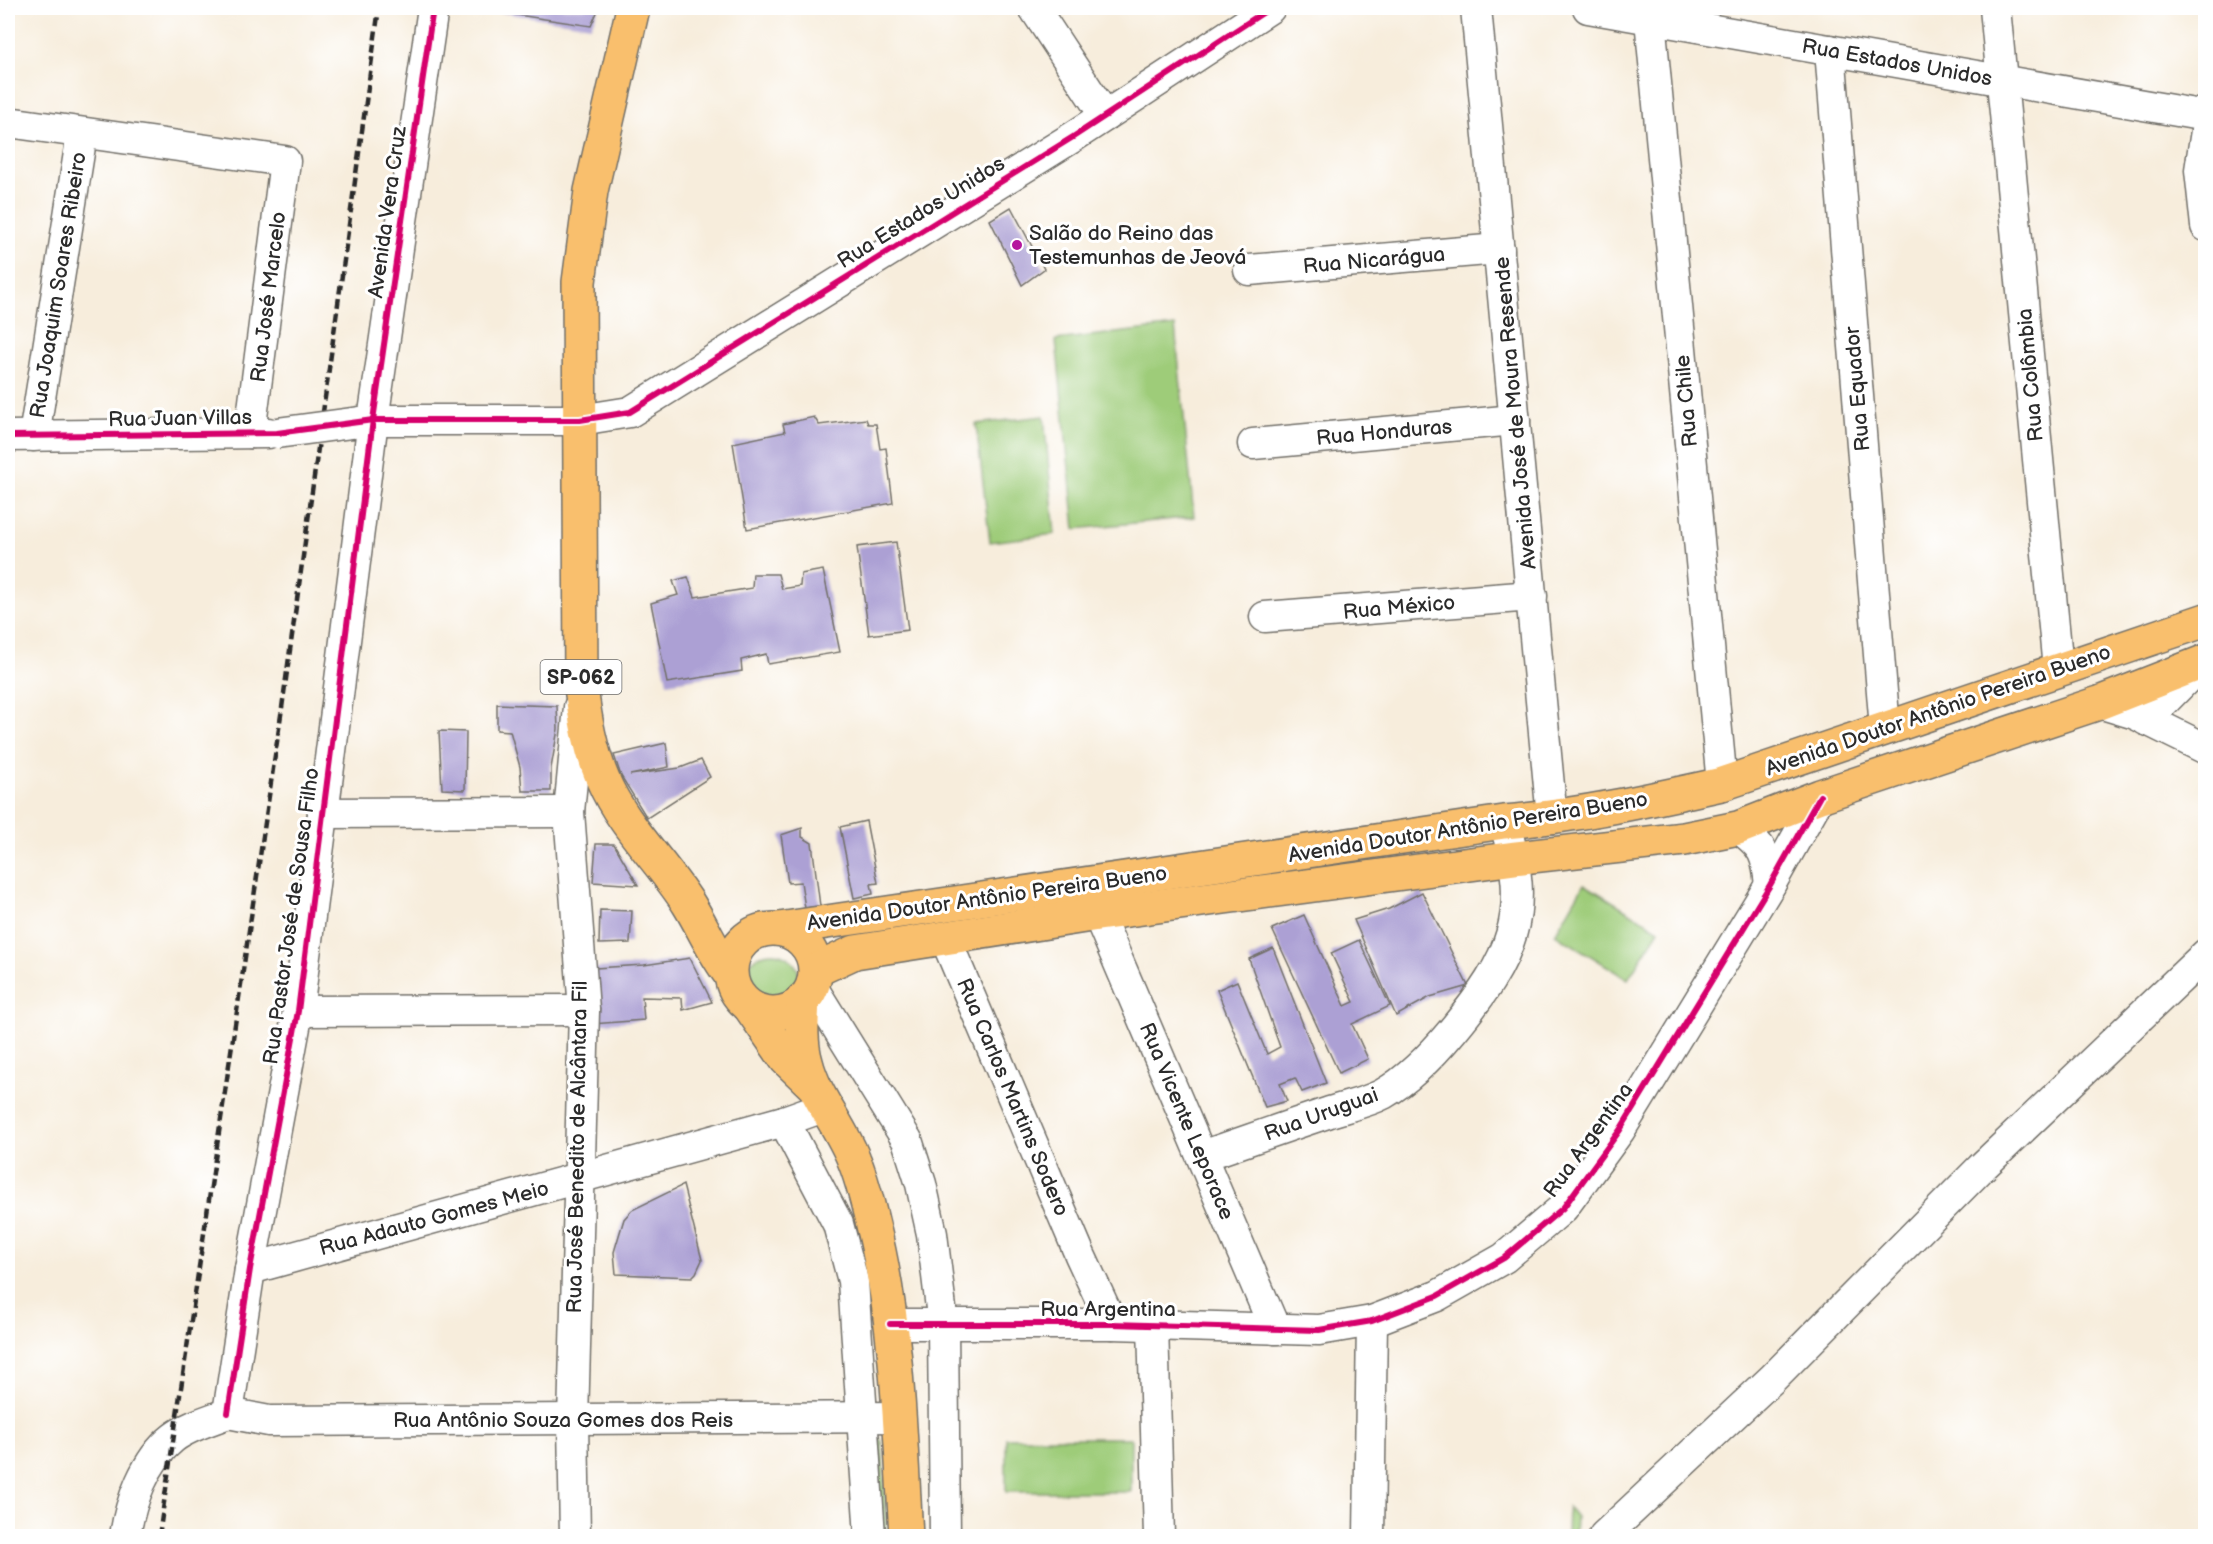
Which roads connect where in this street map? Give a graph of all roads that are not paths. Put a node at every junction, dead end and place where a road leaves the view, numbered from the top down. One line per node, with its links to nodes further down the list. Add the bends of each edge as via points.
1 (433, 8): 21 (street, Avenida Vera Cruz)
2 (633, 8): 19 (main road, SP-062, via 591,191 579,282)
3 (1034, 8): 11 (street)
4 (1476, 8): 17 (street, Avenida José de Moura Resende)
5 (1588, 8): 8 (street, Rua Estados Unidos)
6 (1995, 8): 10 (street, Rua Colômbia)
7 (1262, 10): 11 (street, Rua Estados Unidos)
8 (1650, 18): 9 (street, Rua Estados Unidos); 35 (street, Rua Chile)
9 (1830, 50): 10 (street, Rua Estados Unidos); 33 (street, Rua Equador)
10 (2003, 81): 12 (street, Rua Estados Unidos); 29 (street, Rua Colômbia)
11 (1105, 116): 19 (street, Rua Estados Unidos, via 630,412)
12 (2205, 116)
13 (8, 122): 15 (street)
14 (2205, 131): 16 (street, via 2200,170)
15 (82, 134): 22 (street, Rua José Marcelo, via 285,161); 23 (street, Rua Joaquim Soares Ribeiro)
16 (2205, 226)
17 (1499, 249): 18 (street, Rua Nicarágua); 20 (street, Avenida José de Moura Resende)
18 (1249, 270)
19 (580, 420): 21 (street, Rua Estados Unidos); 30 (main road, SP-062)
20 (1515, 420): 24 (street, Rua Honduras); 25 (street, Avenida José de Moura Resende)
21 (363, 422): 22 (street, Rua Juan Villas, bridge); 38 (street, Rua Pastor José de Sousa Filho)
22 (264, 433): 23 (street, Rua Juan Villas)
23 (21, 436)
24 (1254, 444)
25 (1532, 596): 26 (street, Rua México); 39 (street, Avenida José de Moura Resende)
26 (1266, 617)
27 (2205, 620): 29 (main road, Avenida Doutor Antônio Pereira Bueno)
28 (2204, 662): 31 (main road, Avenida Doutor Antônio Pereira Bueno); 32 (street)
29 (2057, 669): 31 (main road, via 2088,684 2086,701); 31 (main road, via 2039,700); 33 (main road, Avenida Doutor Antônio Pereira Bueno)
30 (581, 687): 37 (street, Rua José Benedito de Alcântara Fil); 44 (main road, SP-062, via 588,738 603,781)
31 (2079, 709): 32 (street); 36 (main road, Avenida Doutor Antônio Pereira Bueno)
32 (2146, 720): 34 (street)
33 (1885, 729): 35 (main road, Avenida Doutor Antônio Pereira Bueno)
34 (2205, 749)
35 (1722, 784): 39 (main road, Avenida Doutor Antônio Pereira Bueno)
36 (1820, 796): 41 (main road, Avenida Doutor Antônio Pereira Bueno); 43 (street, Rua Argentina)
37 (569, 812): 38 (street); 52 (street, Rua José Benedito de Alcântara Fil)
38 (323, 813): 53 (street, Rua Pastor José de Sousa Filho)
39 (1552, 818): 40 (main road, Avenida Doutor Antônio Pereira Bueno)
40 (1504, 822): 42 (street, Rua Uruguai); 46 (main road, Avenida Doutor Antônio Pereira Bueno)
41 (1738, 828): 42 (main road, Avenida Doutor Antônio Pereira Bueno, via 1684,839); 43 (street, via 1756,841 1767,859)
42 (1515, 858): 45 (main road, Avenida Doutor Antônio Pereira Bueno); 56 (street, Rua Uruguai, via 1518,893 1503,959 1484,993 1434,1053 1382,1094)
43 (1770, 885): 60 (street, Rua Argentina, via 1620,1130 1563,1208 1504,1258 1437,1296)
44 (689, 904): 46 (main road, SP-062, via 728,932); 49 (main road, SP-062)
45 (1098, 914): 47 (main road, Avenida Doutor Antônio Pereira Bueno); 56 (street, Rua Vicente Leporace)
46 (765, 932): 49 (main road, via 738,946); 50 (main road, SP-062, via 797,936 812,952)
47 (945, 940): 50 (main road, Avenida Doutor Antônio Pereira Bueno, via 855,952); 58 (street, Rua Carlos Martins Sodero)
48 (2200, 965): 78 (street, via 1982,1168 1772,1379)
49 (730, 974): 51 (main road, SP-062, via 735,990)
50 (810, 985): 51 (main road, via 791,1010 769,1014); 54 (main road, SP-062, via 802,1034 805,1061); 63 (street, via 907,1140 932,1234)
51 (750, 1007): 54 (main road, SP-062, via 786,1059)
52 (584, 1010): 53 (street); 57 (street, Rua José Benedito de Alcântara Fil)
53 (298, 1011): 59 (street, Rua Pastor José de Sousa Filho)
54 (820, 1096): 55 (street, Rua Adauto Gomes Meio); 61 (main road, SP-062, via 857,1169 873,1222)
55 (784, 1121): 57 (street, Rua Adauto Gomes Meio); 68 (street, via 838,1224 853,1281)
56 (1202, 1156): 66 (street, Rua Vicente Leporace)
57 (577, 1178): 59 (street, Rua Adauto Gomes Meio); 70 (street, Rua José Benedito de Alcântara Fil)
58 (1080, 1255): 62 (street, Rua Carlos Martins Sodero); 65 (street, Rua Carlos Martins Sodero, via 1083,1290)
59 (250, 1269): 67 (street, Rua Pastor José de Sousa Filho)
60 (1372, 1321): 66 (street, Rua Argentina, via 1319,1330); 77 (street)
61 (890, 1324): 63 (street, Rua Argentina); 69 (main road, SP-062)
62 (1112, 1324): 64 (street, Rua Argentina); 65 (street, Rua Argentina)
63 (943, 1325): 65 (street, Rua Argentina); 75 (street)
64 (1153, 1325): 66 (street, Rua Argentina); 76 (street)
65 (1078, 1326)
66 (1275, 1329)
67 (228, 1413): 70 (street, Rua Antônio Souza Gomes dos Reis, via 269,1421); 71 (street, via 173,1438 135,1496)
68 (864, 1418): 69 (street, Rua Antônio Souza Gomes dos Reis); 70 (street, Rua Antônio Souza Gomes dos Reis); 73 (street)
69 (900, 1418): 74 (main road, SP-062)
70 (573, 1421): 72 (street, Rua José Benedito de Alcântara Fil)
71 (125, 1536)
72 (575, 1536)
73 (870, 1536)
74 (906, 1536)
75 (945, 1536)
76 (1159, 1536)
77 (1369, 1536)
78 (1604, 1536)

